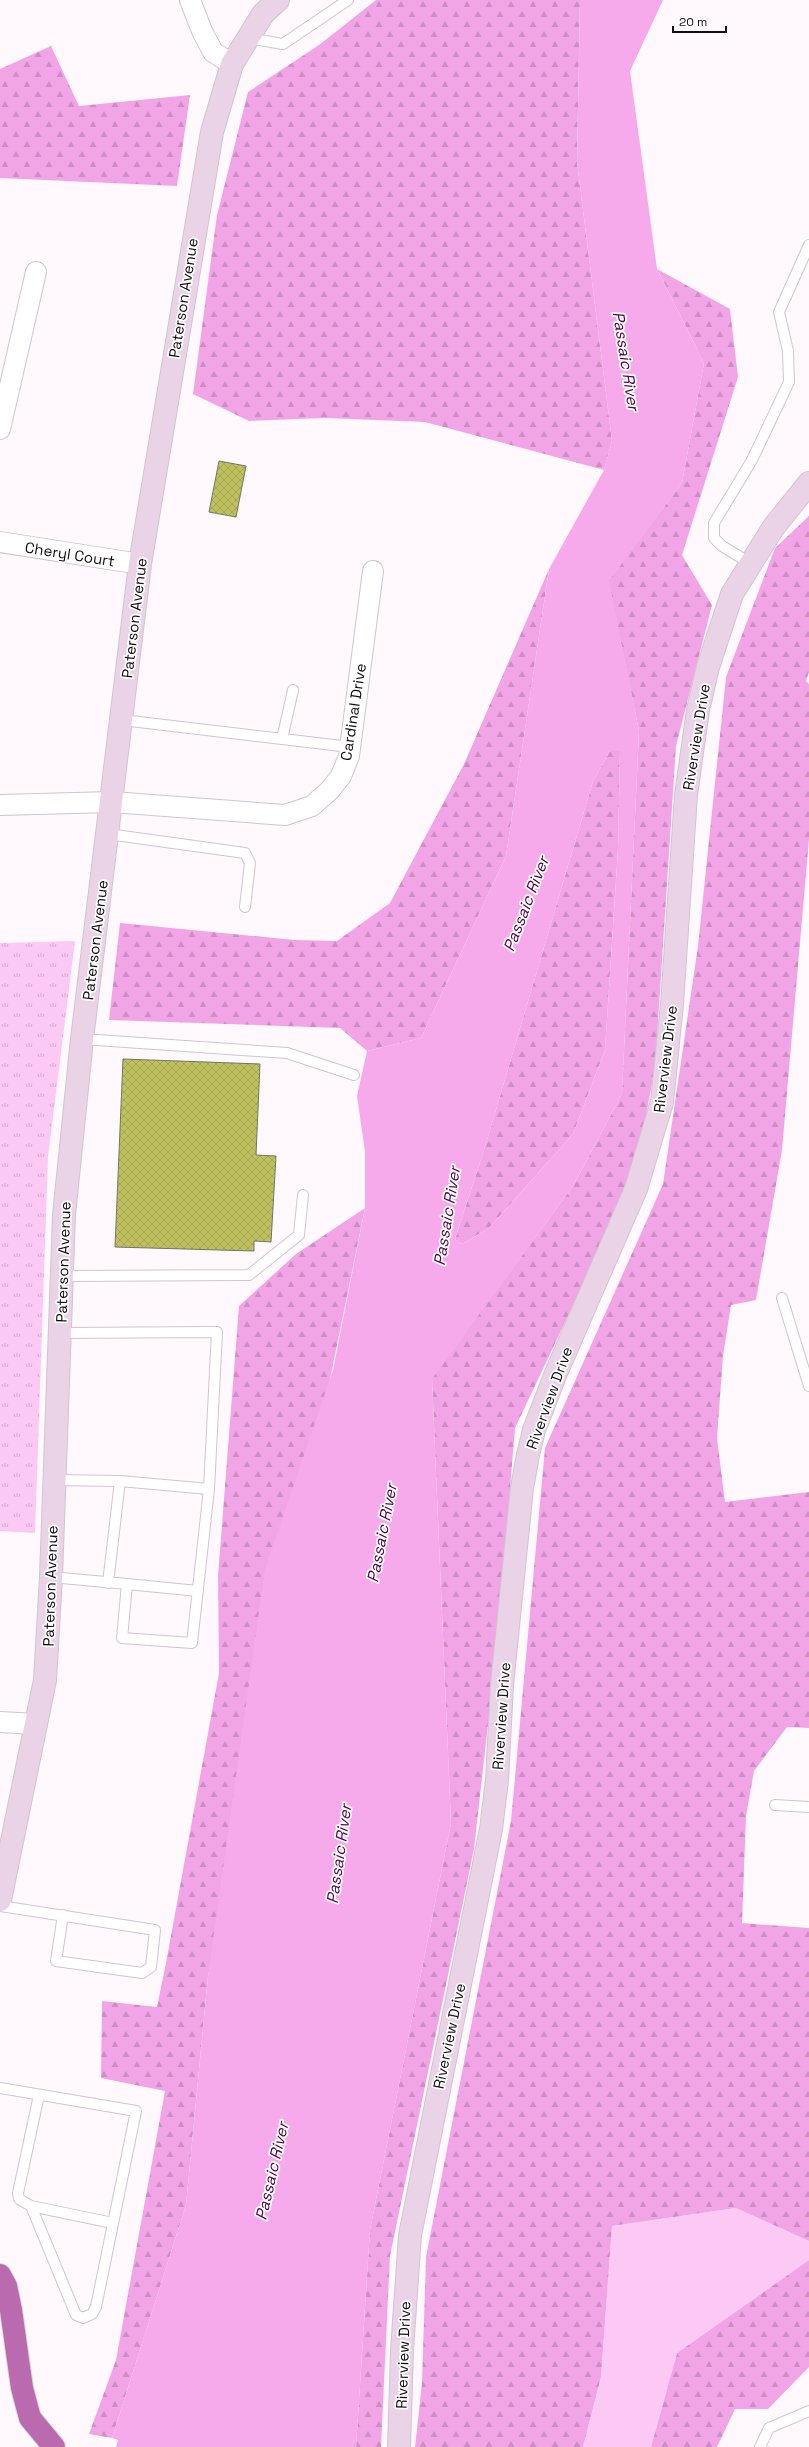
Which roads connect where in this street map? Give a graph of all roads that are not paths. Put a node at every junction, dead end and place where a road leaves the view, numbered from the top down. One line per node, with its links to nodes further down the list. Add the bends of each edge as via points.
1 (190, 0): 5 (street, via 202,31 214,52)
2 (278, 0): 4 (street, Paterson Avenue, via 263,14)
3 (348, 0): 4 (lane, via 283,44)
4 (247, 38): 5 (street, Paterson Avenue)
5 (232, 64): 12 (street, Paterson Avenue, via 212,132 198,207)
6 (809, 245): 11 (lane, via 779,312 788,351 789,382 752,460 714,523 714,538)
7 (36, 272): 8 (street)
8 (0, 429)
9 (809, 483): 11 (street, Riverview Drive, via 773,528)
10 (0, 542): 12 (street, Cheryl Court)
11 (750, 563): 52 (street, Riverview Drive, via 732,594 718,634 698,710 686,795 672,1004 662,1102 636,1188 534,1430 522,1488 491,1829 410,2236)
12 (140, 564): 15 (street, Paterson Avenue)
13 (373, 571): 17 (street, Cardinal Drive)
14 (293, 690): 16 (lane)
15 (122, 720): 16 (lane); 18 (street, Paterson Avenue)
16 (282, 739): 17 (lane)
17 (350, 747): 18 (street, Cardinal Drive, via 341,776 330,790 312,806 285,815)
18 (112, 802): 19 (street, Cardinal Drive); 20 (street, Paterson Avenue)
19 (0, 805)
20 (108, 834): 21 (lane, via 245,853 250,863); 22 (street, Paterson Avenue)
21 (245, 907)
22 (82, 1039): 23 (lane, via 287,1053); 25 (street, Paterson Avenue, via 65,1200)
23 (354, 1075)
24 (303, 1195): 25 (lane, via 299,1235 249,1276)
25 (62, 1276): 27 (street, Paterson Avenue)
26 (782, 1298): 28 (lane)
27 (60, 1333): 29 (street, Paterson Avenue); 31 (lane, via 217,1332)
28 (809, 1386)
29 (55, 1480): 30 (lane); 32 (street, Paterson Avenue)
30 (120, 1481): 31 (lane); 33 (lane)
31 (209, 1489): 35 (lane)
32 (51, 1577): 33 (lane); 37 (street, Paterson Avenue, via 45,1680)
33 (108, 1583): 34 (lane)
34 (127, 1584): 35 (lane); 35 (lane, via 122,1638 192,1644)
35 (198, 1590)
36 (0, 1722): 37 (street)
37 (37, 1724): 40 (street, Paterson Avenue)
38 (775, 1805): 39 (lane)
39 (809, 1807)
40 (0, 1900)
41 (0, 1906): 42 (lane)
42 (63, 1915): 42 (lane, via 155,1930 151,1968 142,1973 56,1961)
43 (0, 2088): 44 (lane)
44 (39, 2095): 45 (lane, via 18,2193 19,2199); 46 (lane, via 136,2111)
45 (31, 2206): 46 (lane); 46 (lane, via 76,2315 83,2318 92,2314 96,2307)
46 (113, 2222)
47 (0, 2275): 51 (highway, via 6,2286 12,2310 22,2388 30,2418)
48 (0, 2321): 49 (highway)
49 (0, 2331)
50 (809, 2411): 53 (lane, via 769,2428)
51 (54, 2447)
52 (399, 2447)
53 (760, 2447)

